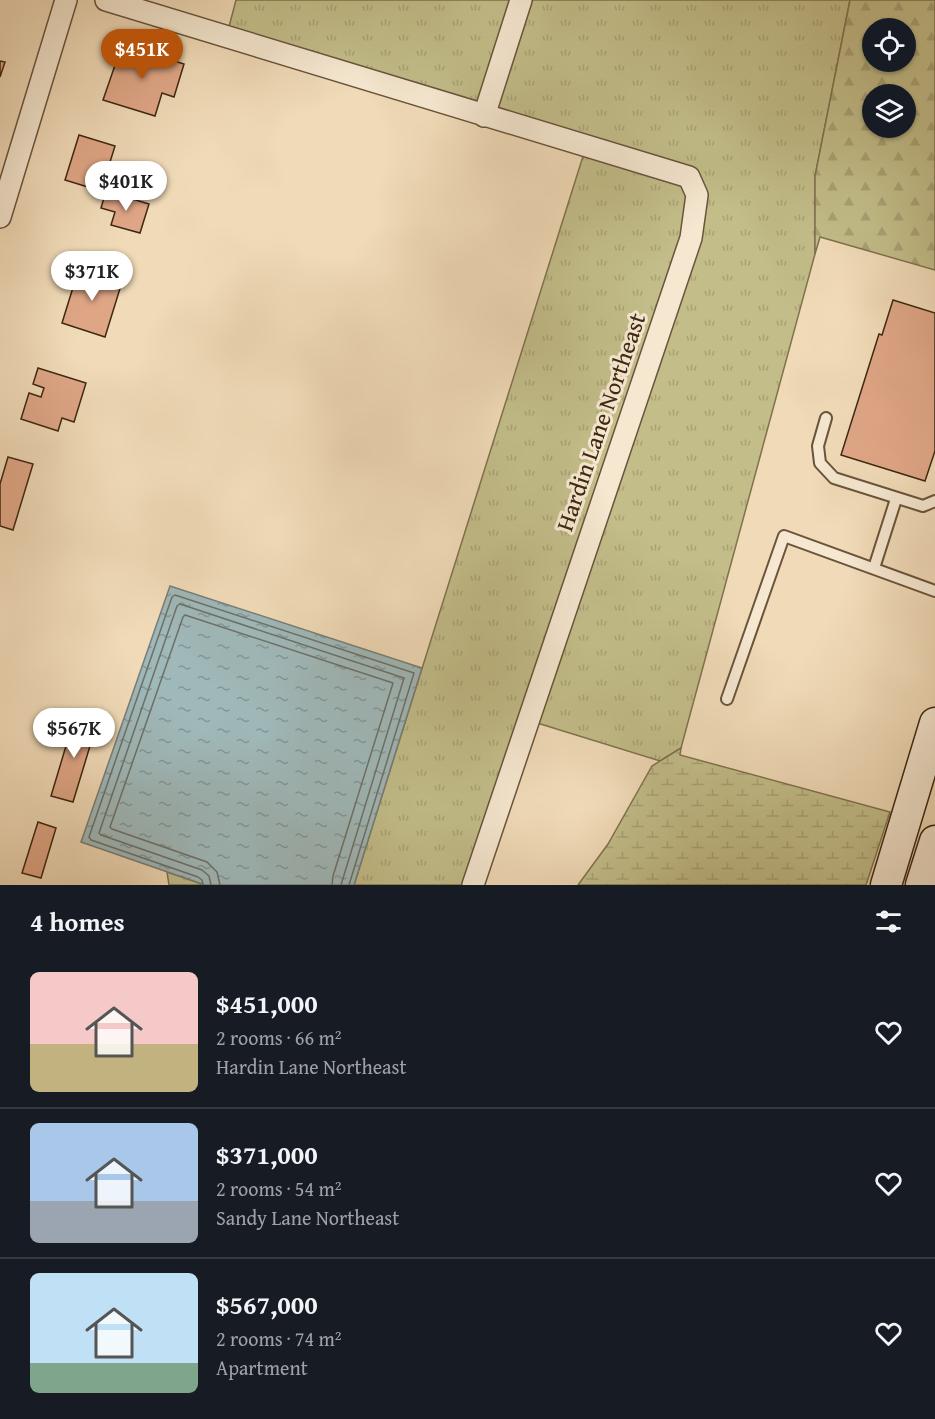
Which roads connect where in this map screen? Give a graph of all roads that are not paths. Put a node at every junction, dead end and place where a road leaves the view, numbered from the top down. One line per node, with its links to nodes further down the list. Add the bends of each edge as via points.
1 (66, 0): 5 (street)
2 (106, 0): 4 (street, Hardin Lane Northeast)
3 (521, 0): 4 (street)
4 (484, 116): 14 (street, Hardin Lane Northeast, via 689,177 697,195 690,237)
5 (0, 217)
6 (826, 418): 7 (lane, via 818,446 820,463 834,478)
7 (896, 499): 8 (lane, via 923,506); 9 (lane)
8 (935, 501)
9 (874, 568): 10 (lane); 11 (lane, via 784,536)
10 (935, 591)
11 (727, 699)
12 (935, 723): 15 (main road)
13 (935, 841): 16 (main road)
14 (473, 885)
15 (886, 885)
16 (921, 885)

